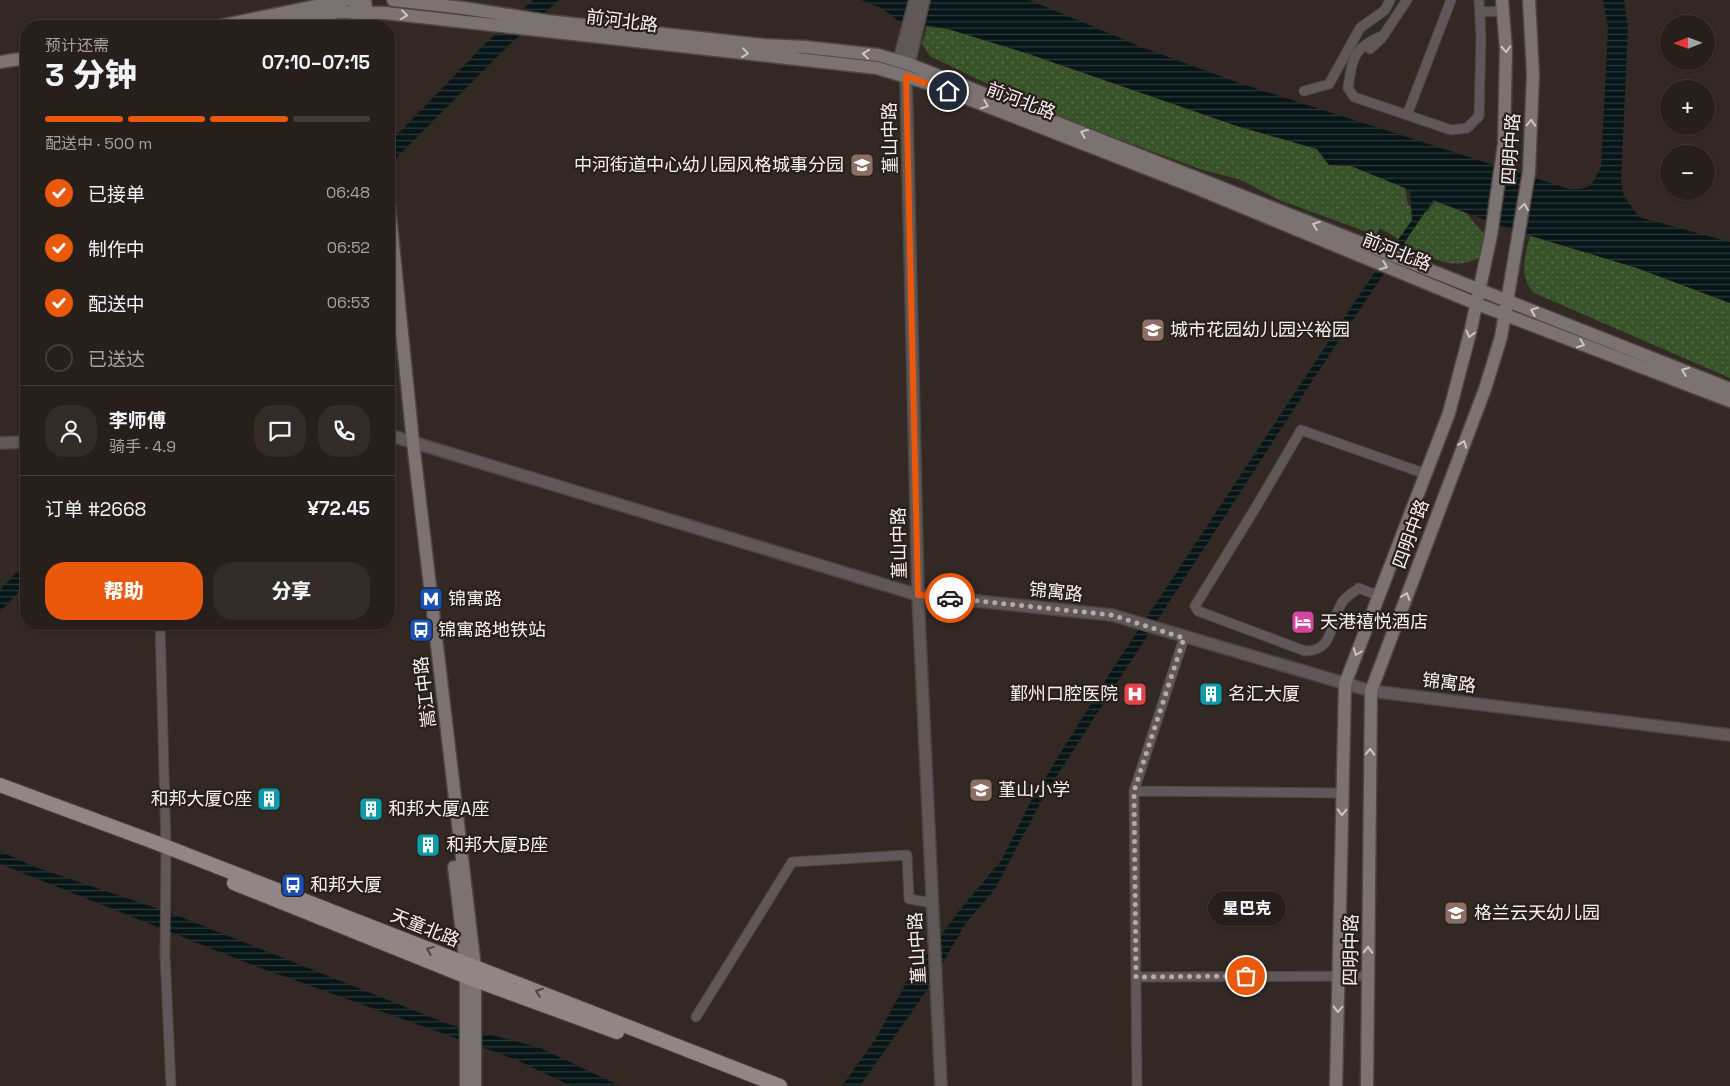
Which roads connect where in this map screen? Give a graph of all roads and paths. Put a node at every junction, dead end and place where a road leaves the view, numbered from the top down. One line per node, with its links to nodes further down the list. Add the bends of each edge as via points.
1 (345, 0): 14 (main road)
2 (392, 0): 13 (main road, 前河北路, via 464,8)
3 (915, 0): 18 (street, 堇山中路)
4 (924, 0): 18 (street, 堇山中路)
5 (1390, 0): 26 (street, via 1384,10 1360,28 1328,84)
6 (1407, 0): 19 (street)
7 (1452, 0): 27 (street)
8 (1479, 0): 12 (street)
9 (1529, 0): 31 (main road, 四明中路, one-way to 9, via 1529,172 1533,75)
10 (360, 6): 13 (main road, 前河北路, one-way to 13); 15 (main road, 前河北路); 16 (main road); 17 (main road)
11 (1503, 6): 12 (street); 30 (main road, 四明中路, one-way to 30, via 1506,102 1501,164)
12 (1481, 12): 27 (street, via 1479,116 1468,128 1451,130)
13 (484, 18): 25 (main road, 前河北路)
14 (248, 20)
15 (292, 20)
16 (358, 20)
17 (366, 20)
18 (912, 29): 25 (street, 堇山中路)
19 (1384, 35): 20 (street); 27 (street, via 1365,43 1352,61 1348,88 1354,97)
20 (1370, 49)
21 (20, 59): 22 (main road)
22 (0, 62)
23 (20, 65): 24 (main road)
24 (0, 68)
25 (903, 69): 28 (main road, 前河北路, via 1189,186); 42 (street, 堇山中路)
26 (1304, 91)
27 (1407, 115)
28 (1360, 249): 30 (main road, 前河北路, via 1410,263); 32 (main road, 前河北路, one-way to 32, via 1410,276)
29 (395, 276): 38 (main road, 嵩江中路)
30 (1480, 290): 31 (main road, 前河北路); 32 (main road, 四明中路)
31 (1507, 301): 33 (main road, 四明中路); 35 (main road, 前河北路, one-way to 31)
32 (1477, 304): 33 (main road, 前河北路); 41 (main road, 四明中路, one-way to 41, via 1449,413)
33 (1505, 315): 36 (main road, 前河北路, one-way to 36); 47 (main road, 四明中路, one-way to 33, via 1485,389)
34 (395, 333): 38 (main road, 嵩江中路)
35 (1730, 389)
36 (1730, 400)
37 (395, 437): 38 (street, 锦寓路)
38 (409, 441): 42 (street, 锦寓路); 56 (main road, 嵩江中路)
39 (20, 442): 40 (street)
40 (0, 443)
41 (1426, 474): 43 (main road, 四明中路); 43 (street, via 1301,430 1195,606 1198,612 1305,651 1317,651 1326,643 1343,602 1359,588)
42 (918, 595): 45 (street, 锦寓路, via 1112,615); 55 (street, 堇山中路)
43 (1379, 596): 46 (main road, 四明中路, one-way to 46)
44 (160, 630): 54 (street)
45 (1184, 638): 46 (street, 锦寓路); 50 (street)
46 (1345, 684): 47 (street, 锦寓路); 51 (main road, 四明中路)
47 (1371, 691): 48 (street, 锦寓路); 58 (main road, 四明中路, one-way to 47)
48 (1730, 735)
49 (0, 785): 53 (main road, 天童北路)
50 (1134, 791): 51 (street); 59 (street)
51 (1343, 793): 57 (main road, 四明中路, one-way to 57)
52 (0, 794): 53 (main road, 天童北路)
53 (63, 813): 54 (main road, 天童北路)
54 (162, 851): 56 (main road, 天童北路); 62 (street)
55 (933, 903): 60 (street, via 909,899 907,855 792,862); 66 (street, 堇山中路)
56 (470, 972): 61 (main road, 嵩江中路, via 475,1017); 63 (main road, 嵩江中路); 64 (main road); 65 (main road, 天童北路, one-way to 56)
57 (1339, 976): 58 (street); 59 (street); 68 (main road, 四明中路, one-way to 68)
58 (1368, 976): 69 (main road, 四明中路)
59 (1136, 977): 67 (street)
60 (696, 1016)
61 (475, 1080)
62 (171, 1086)
63 (466, 1086)
64 (756, 1086)
65 (780, 1086)
66 (941, 1086)
67 (1137, 1086)
68 (1336, 1086)
69 (1367, 1086)

